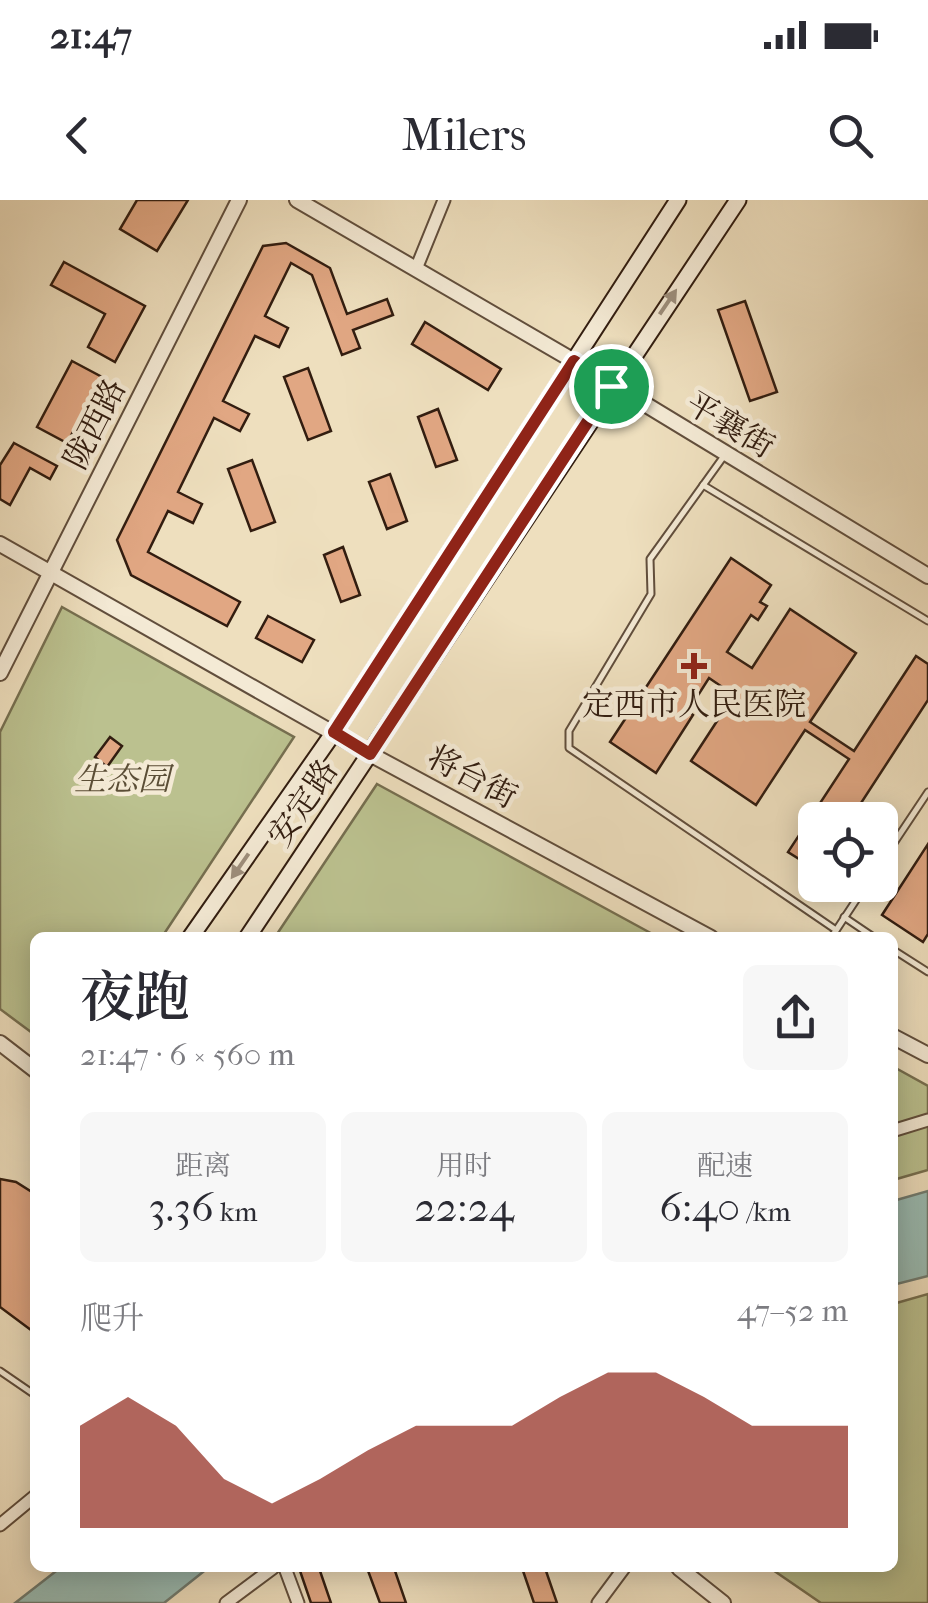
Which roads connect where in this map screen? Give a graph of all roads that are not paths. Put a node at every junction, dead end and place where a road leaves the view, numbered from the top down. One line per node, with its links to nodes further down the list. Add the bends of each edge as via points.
1 (239, 200): 12 (street, 陇西路)
2 (296, 200): 6 (street, 平襄街)
3 (444, 200): 6 (street)
4 (678, 200): 7 (main road, 安定路)
5 (738, 200): 8 (main road, 安定路, one-way to 5)
6 (416, 269): 7 (street, 平襄街)
7 (574, 361): 8 (street, 平襄街); 16 (main road, 安定路)
8 (611, 386): 9 (street, 平襄街); 17 (main road, 安定路)
9 (725, 454): 10 (lane); 13 (street, 平襄街)
10 (703, 485): 14 (lane); 22 (lane, via 650,558 651,594 568,731 569,748)
11 (0, 544): 12 (street, 将台街)
12 (52, 570): 15 (street, 陇西路); 16 (street, 将台街)
13 (928, 576)
14 (928, 620)
15 (0, 673)
16 (334, 732): 17 (street, 将台街); 23 (main road, 安定路, one-way to 23)
17 (370, 754): 24 (main road, 安定路); 25 (street, 将台街)
18 (928, 792): 19 (lane)
19 (898, 837)
20 (854, 902): 21 (lane)
21 (844, 917): 22 (lane); 26 (lane)
22 (836, 930)
23 (194, 932)
24 (250, 932)
25 (700, 932)
26 (866, 932)
27 (898, 953): 28 (lane)
28 (928, 972)
29 (898, 1039): 31 (street)
30 (0, 1043): 32 (street)
31 (928, 1055)
32 (30, 1066)
33 (928, 1120): 34 (street)
34 (898, 1129)
35 (0, 1371): 36 (lane)
36 (30, 1392)
37 (30, 1500): 38 (street)
38 (0, 1525)
39 (268, 1572): 43 (street)
40 (286, 1572): 44 (street)
41 (621, 1572): 45 (street)
42 (684, 1572): 46 (street)
43 (226, 1603)
44 (298, 1603)
45 (598, 1603)
46 (724, 1603)

